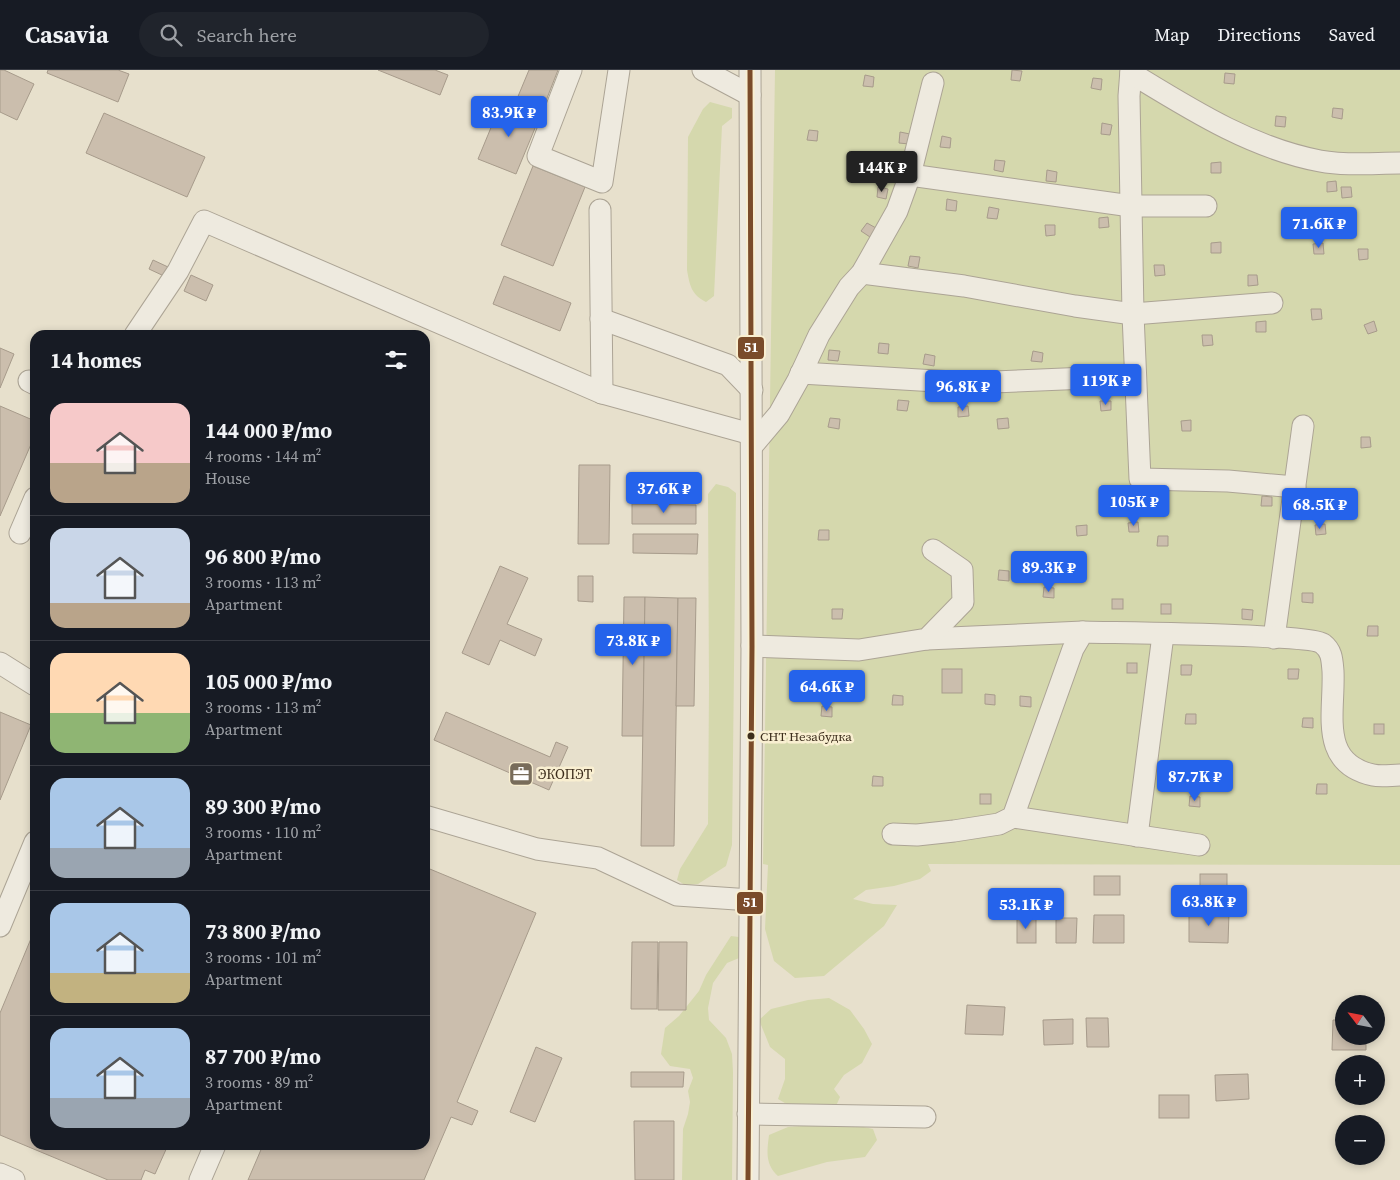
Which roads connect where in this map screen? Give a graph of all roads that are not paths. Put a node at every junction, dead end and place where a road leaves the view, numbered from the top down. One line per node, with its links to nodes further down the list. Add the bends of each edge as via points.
1 (571, 70): 2 (street, via 538,156 602,182)
2 (618, 70)
3 (703, 70): 7 (street)
4 (750, 70): 7 (street)
5 (1131, 72): 8 (street, via 1186,106 1269,147 1321,162); 10 (street)
6 (933, 83): 9 (street)
7 (750, 95): 20 (street)
8 (1400, 163)
9 (910, 176): 10 (street); 13 (street, via 897,211)
10 (1131, 206): 11 (street); 15 (street)
11 (1206, 206)
12 (600, 210): 16 (street)
13 (862, 273): 15 (street); 18 (street, via 849,287 819,335)
14 (1272, 303): 15 (street)
15 (1133, 314): 19 (street)
16 (601, 319): 20 (street, via 728,365); 21 (street)
17 (138, 330): 21 (street, via 178,271 204,221)
18 (801, 373): 19 (street, via 970,383); 23 (street, via 779,414)
19 (1135, 376): 24 (street, via 1140,479 1228,481)
20 (752, 390): 23 (street)
21 (602, 393): 23 (street)
22 (1303, 426): 24 (street)
23 (752, 440): 32 (street)
24 (1295, 487): 30 (street)
25 (30, 510): 26 (street)
26 (20, 533)
27 (933, 550): 31 (street, via 962,570 963,602)
28 (1084, 632): 29 (street); 31 (street); 36 (street, via 1073,649)
29 (1163, 634): 30 (street); 39 (street)
30 (1274, 638): 35 (street, via 1322,642 1332,655 1332,730 1337,752 1352,767 1374,775)
31 (927, 639): 32 (street, via 858,650)
32 (752, 646): 42 (street)
33 (0, 663): 34 (street)
34 (30, 682)
35 (1400, 775)
36 (1013, 817): 38 (street, via 999,824 963,830); 39 (street)
37 (430, 818): 42 (street, via 536,850 598,858 677,894)
38 (893, 834)
39 (1137, 836): 40 (street)
40 (1199, 845)
41 (30, 854): 43 (street)
42 (751, 900): 44 (street)
43 (0, 926)
44 (748, 1114): 45 (street); 50 (street)
45 (925, 1117)
46 (213, 1150): 49 (street)
47 (0, 1174): 48 (street)
48 (14, 1180)
49 (200, 1180)
50 (748, 1180)

